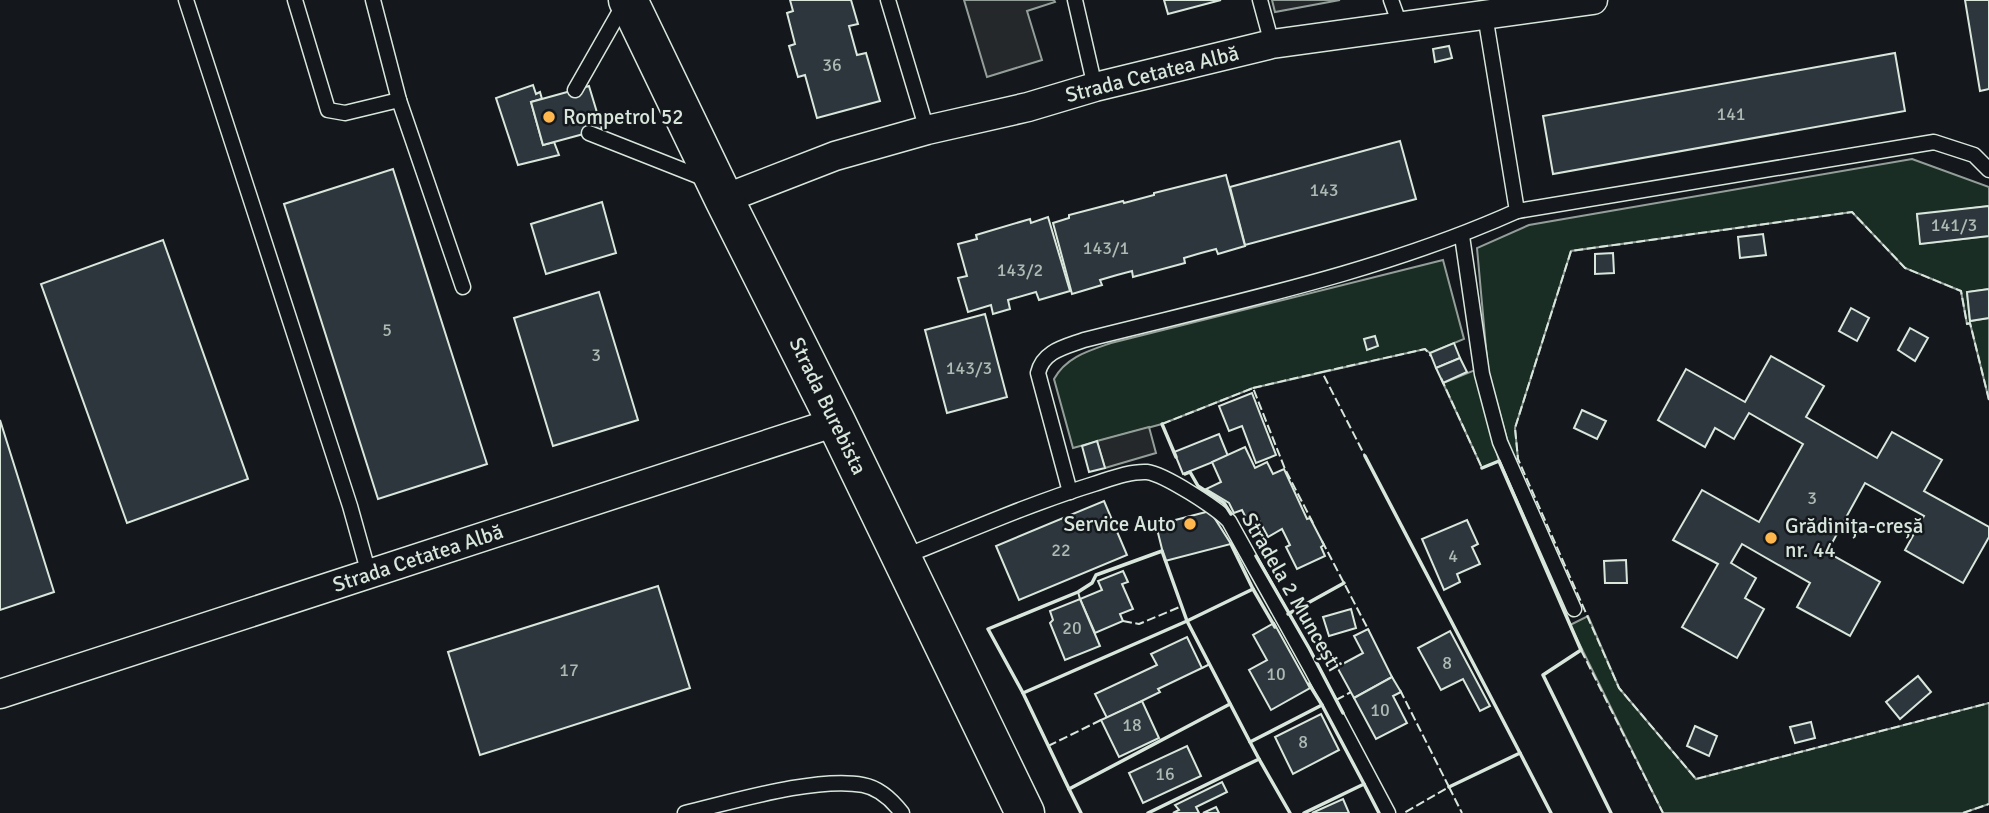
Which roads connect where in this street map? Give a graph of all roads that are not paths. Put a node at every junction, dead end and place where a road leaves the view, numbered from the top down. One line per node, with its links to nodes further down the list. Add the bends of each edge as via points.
1 (186, 0): 25 (lane)
2 (295, 0): 14 (lane, via 328,110 345,113)
3 (373, 0): 14 (lane)
4 (628, 0): 13 (lane); 18 (main road, Strada Burebista)
5 (888, 0): 15 (lane)
6 (1075, 0): 12 (lane)
7 (1260, 0): 11 (lane)
8 (1593, 0): 10 (street, Strada Cetatea Albă)
9 (1396, 12): 10 (street, Strada Cetatea Albă); 11 (street, Strada Cetatea Albă)
10 (1485, 15): 19 (lane)
11 (1272, 44): 12 (street, Strada Cetatea Albă)
12 (1095, 87): 15 (street, Strada Cetatea Albă)
13 (575, 90)
14 (400, 100): 21 (lane)
15 (927, 130): 18 (street, Strada Cetatea Albă)
16 (589, 132): 18 (lane)
17 (1989, 170): 19 (lane, via 1974,155 1934,142)
18 (720, 192): 22 (main road, Strada Burebista)
19 (1517, 211): 20 (lane)
20 (1462, 236): 23 (lane, via 1344,274 1084,340 1045,357 1038,373 1040,384); 26 (lane, via 1482,374 1500,442)
21 (463, 287)
22 (836, 422): 24 (main road, Strada Burebista); 25 (street, Strada Cetatea Albă)
23 (1070, 492): 24 (lane, Stradela 2 Muncești); 31 (lane, Stradela 2 Muncești, via 1146,472 1158,475 1229,521)
24 (902, 557): 30 (main road, Strada Burebista)
25 (369, 574): 27 (street, Strada Cetatea Albă)
26 (1574, 609)
27 (0, 694)
28 (685, 813): 29 (lane, via 828,783 864,785 889,797)
29 (902, 813)
30 (1025, 813)
31 (1388, 813)

